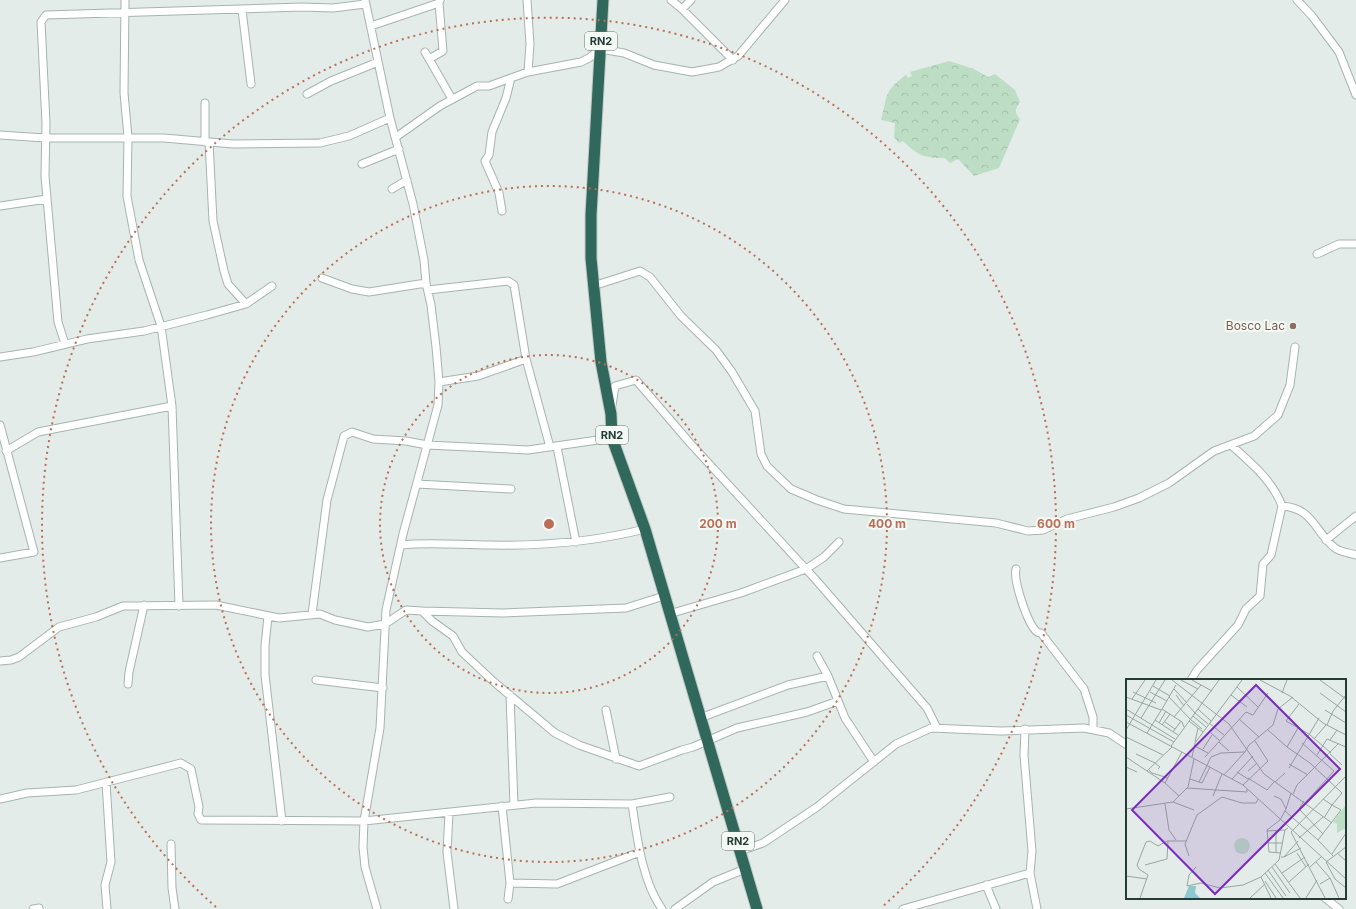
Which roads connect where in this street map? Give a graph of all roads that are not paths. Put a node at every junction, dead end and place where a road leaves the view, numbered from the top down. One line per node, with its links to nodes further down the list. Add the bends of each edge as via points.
1 (125, 0): 12 (street)
2 (526, 0): 19 (street, via 530,44)
3 (603, 0): 14 (highway, RN2)
4 (671, 0): 10 (street)
5 (691, 0): 10 (street)
6 (785, 0): 17 (street)
7 (1300, 1): 23 (street, via 1339,52)
8 (365, 2): 11 (street, via 333,8); 13 (street)
9 (440, 2): 13 (street); 16 (street, via 443,51)
10 (682, 9): 17 (street)
11 (242, 10): 12 (street); 21 (street)
12 (125, 12): 28 (street, via 124,93); 30 (street, via 46,15 40,22)
13 (371, 26): 18 (street)
14 (600, 49): 17 (street, via 624,54 654,65 692,72 719,67); 19 (street, via 580,62); 44 (highway, RN2, via 591,215)
15 (425, 52): 16 (street)
16 (429, 59): 24 (street)
17 (733, 60)
18 (378, 62): 22 (street); 26 (street)
19 (528, 72): 20 (street)
20 (510, 78): 24 (street, via 489,86 477,86); 38 (street, via 506,98 492,132 489,155 485,161 499,193)
21 (251, 84)
22 (307, 94)
23 (1356, 96)
24 (452, 99): 29 (street)
25 (205, 103): 31 (street)
26 (390, 118): 29 (street); 31 (street, via 348,136 320,143 247,145)
27 (0, 135): 30 (street)
28 (128, 137): 30 (street); 31 (street); 46 (street, via 128,204 138,260)
29 (396, 137): 32 (street)
30 (45, 138): 36 (street)
31 (207, 142): 45 (street, via 213,221 224,271 228,284)
32 (399, 149): 33 (street); 34 (street)
33 (362, 164)
34 (407, 180): 35 (street); 43 (street)
35 (392, 188)
36 (47, 199): 37 (street); 47 (street, via 58,322)
37 (0, 206)
38 (502, 211)
39 (1356, 244): 40 (street, via 1339,244)
40 (1317, 254)
41 (322, 278): 43 (street, via 369,292)
42 (272, 286): 45 (street)
43 (427, 286): 50 (street, via 508,281 514,285); 51 (street)
44 (593, 286): 53 (highway, RN2, via 601,362); 57 (street, via 640,271 645,272 681,316 716,350 732,372 755,411 761,454 767,466 791,489 844,509 996,523 1028,531 1043,530 1068,519 1139,498 1169,483 1221,447)
45 (246, 304): 46 (street)
46 (160, 326): 47 (street); 52 (street)
47 (65, 344): 49 (street)
48 (1295, 347): 57 (street, via 1290,385 1278,415 1254,436)
49 (0, 357)
50 (526, 359): 51 (street, via 478,376); 58 (street)
51 (439, 382): 56 (street, via 438,405)
52 (172, 406): 59 (street, via 38,432); 75 (street)
53 (611, 414): 55 (highway, RN2); 71 (street, via 615,386 636,380)
54 (0, 426): 59 (street)
55 (612, 438): 58 (street); 64 (highway, RN2)
56 (426, 445): 58 (street, via 528,450); 60 (street); 77 (street, via 373,439 352,432 344,436 327,500)
57 (1232, 446): 62 (street, via 1277,493)
58 (554, 447): 66 (street)
59 (6, 451): 70 (street, via 34,552)
60 (417, 484): 61 (street); 68 (street)
61 (511, 489)
62 (1282, 506): 65 (street, via 1298,510 1314,520); 84 (street, via 1271,555 1263,564 1260,596 1246,609 1238,625)
63 (1356, 516): 65 (street)
64 (645, 529): 66 (street, via 614,537); 73 (highway, RN2)
65 (1326, 540): 69 (street, via 1336,549)
66 (576, 542): 68 (street)
67 (839, 542): 71 (street, via 824,557)
68 (401, 545): 80 (street)
69 (1356, 555)
70 (0, 558)
71 (806, 569): 78 (street, via 741,593); 92 (street, via 928,708)
72 (1016, 569): 94 (street, via 1014,575 1019,594 1036,631 1042,634 1084,689 1093,717)
73 (664, 596): 76 (street, via 626,608 503,613); 78 (highway, RN2)
74 (144, 605): 75 (street); 82 (street, via 119,607 59,627 20,657); 86 (street)
75 (179, 606): 79 (street, via 216,605)
76 (422, 611): 80 (street, via 406,610); 88 (street, via 453,636 462,652)
77 (312, 614): 79 (street, via 279,618); 80 (street, via 368,627)
78 (669, 614): 91 (highway, RN2)
79 (268, 616): 106 (street, via 265,675)
80 (385, 624): 87 (street)
81 (817, 656): 83 (street)
82 (0, 661)
83 (828, 676): 89 (street); 91 (street, via 788,686)
84 (1191, 679)
85 (316, 680): 87 (street)
86 (128, 684)
87 (383, 688): 107 (street, via 378,749)
88 (510, 695): 97 (street, via 555,733); 103 (street)
89 (838, 701): 95 (street, via 807,712 737,728); 98 (street, via 845,718)
90 (606, 710): 97 (street)
91 (700, 718): 95 (highway, RN2)
92 (937, 728): 93 (street, via 1000,731); 98 (street, via 906,738)
93 (1025, 728): 94 (street); 112 (street, via 1024,755 1032,851)
94 (1093, 729): 96 (street, via 1109,733)
95 (707, 741): 97 (street, via 639,766); 109 (highway, RN2)
96 (1126, 744)
97 (616, 759)
98 (874, 762): 109 (street, via 818,807 780,833 763,843)
99 (106, 782): 101 (street, via 76,790 27,793); 106 (street, via 181,763 191,769 201,820); 117 (street, via 111,862 105,885)
100 (670, 797): 102 (street)
101 (0, 799)
102 (632, 804): 103 (street, via 536,802); 110 (street)
103 (514, 805): 104 (street)
104 (502, 806): 105 (street); 113 (street)
105 (449, 813): 107 (street); 120 (street, via 447,852)
106 (282, 821): 107 (street)
107 (364, 821): 119 (street, via 365,867)
108 (170, 844): 118 (street)
109 (740, 851): 111 (highway, RN2)
110 (640, 852): 113 (street, via 557,884); 121 (street, via 655,900)
111 (745, 869): 122 (street, via 713,882); 123 (highway, RN2)
112 (1030, 873): 114 (street); 126 (street)
113 (510, 883): 115 (street)
114 (986, 885): 124 (street); 125 (street)
115 (508, 899)
116 (1327, 899): 127 (street)
117 (107, 909)
118 (175, 909)
119 (377, 909)
120 (454, 909)
121 (662, 909)
122 (675, 909)
123 (758, 909)
124 (904, 909)
125 (996, 909)
126 (1037, 909)
127 (1339, 909)

